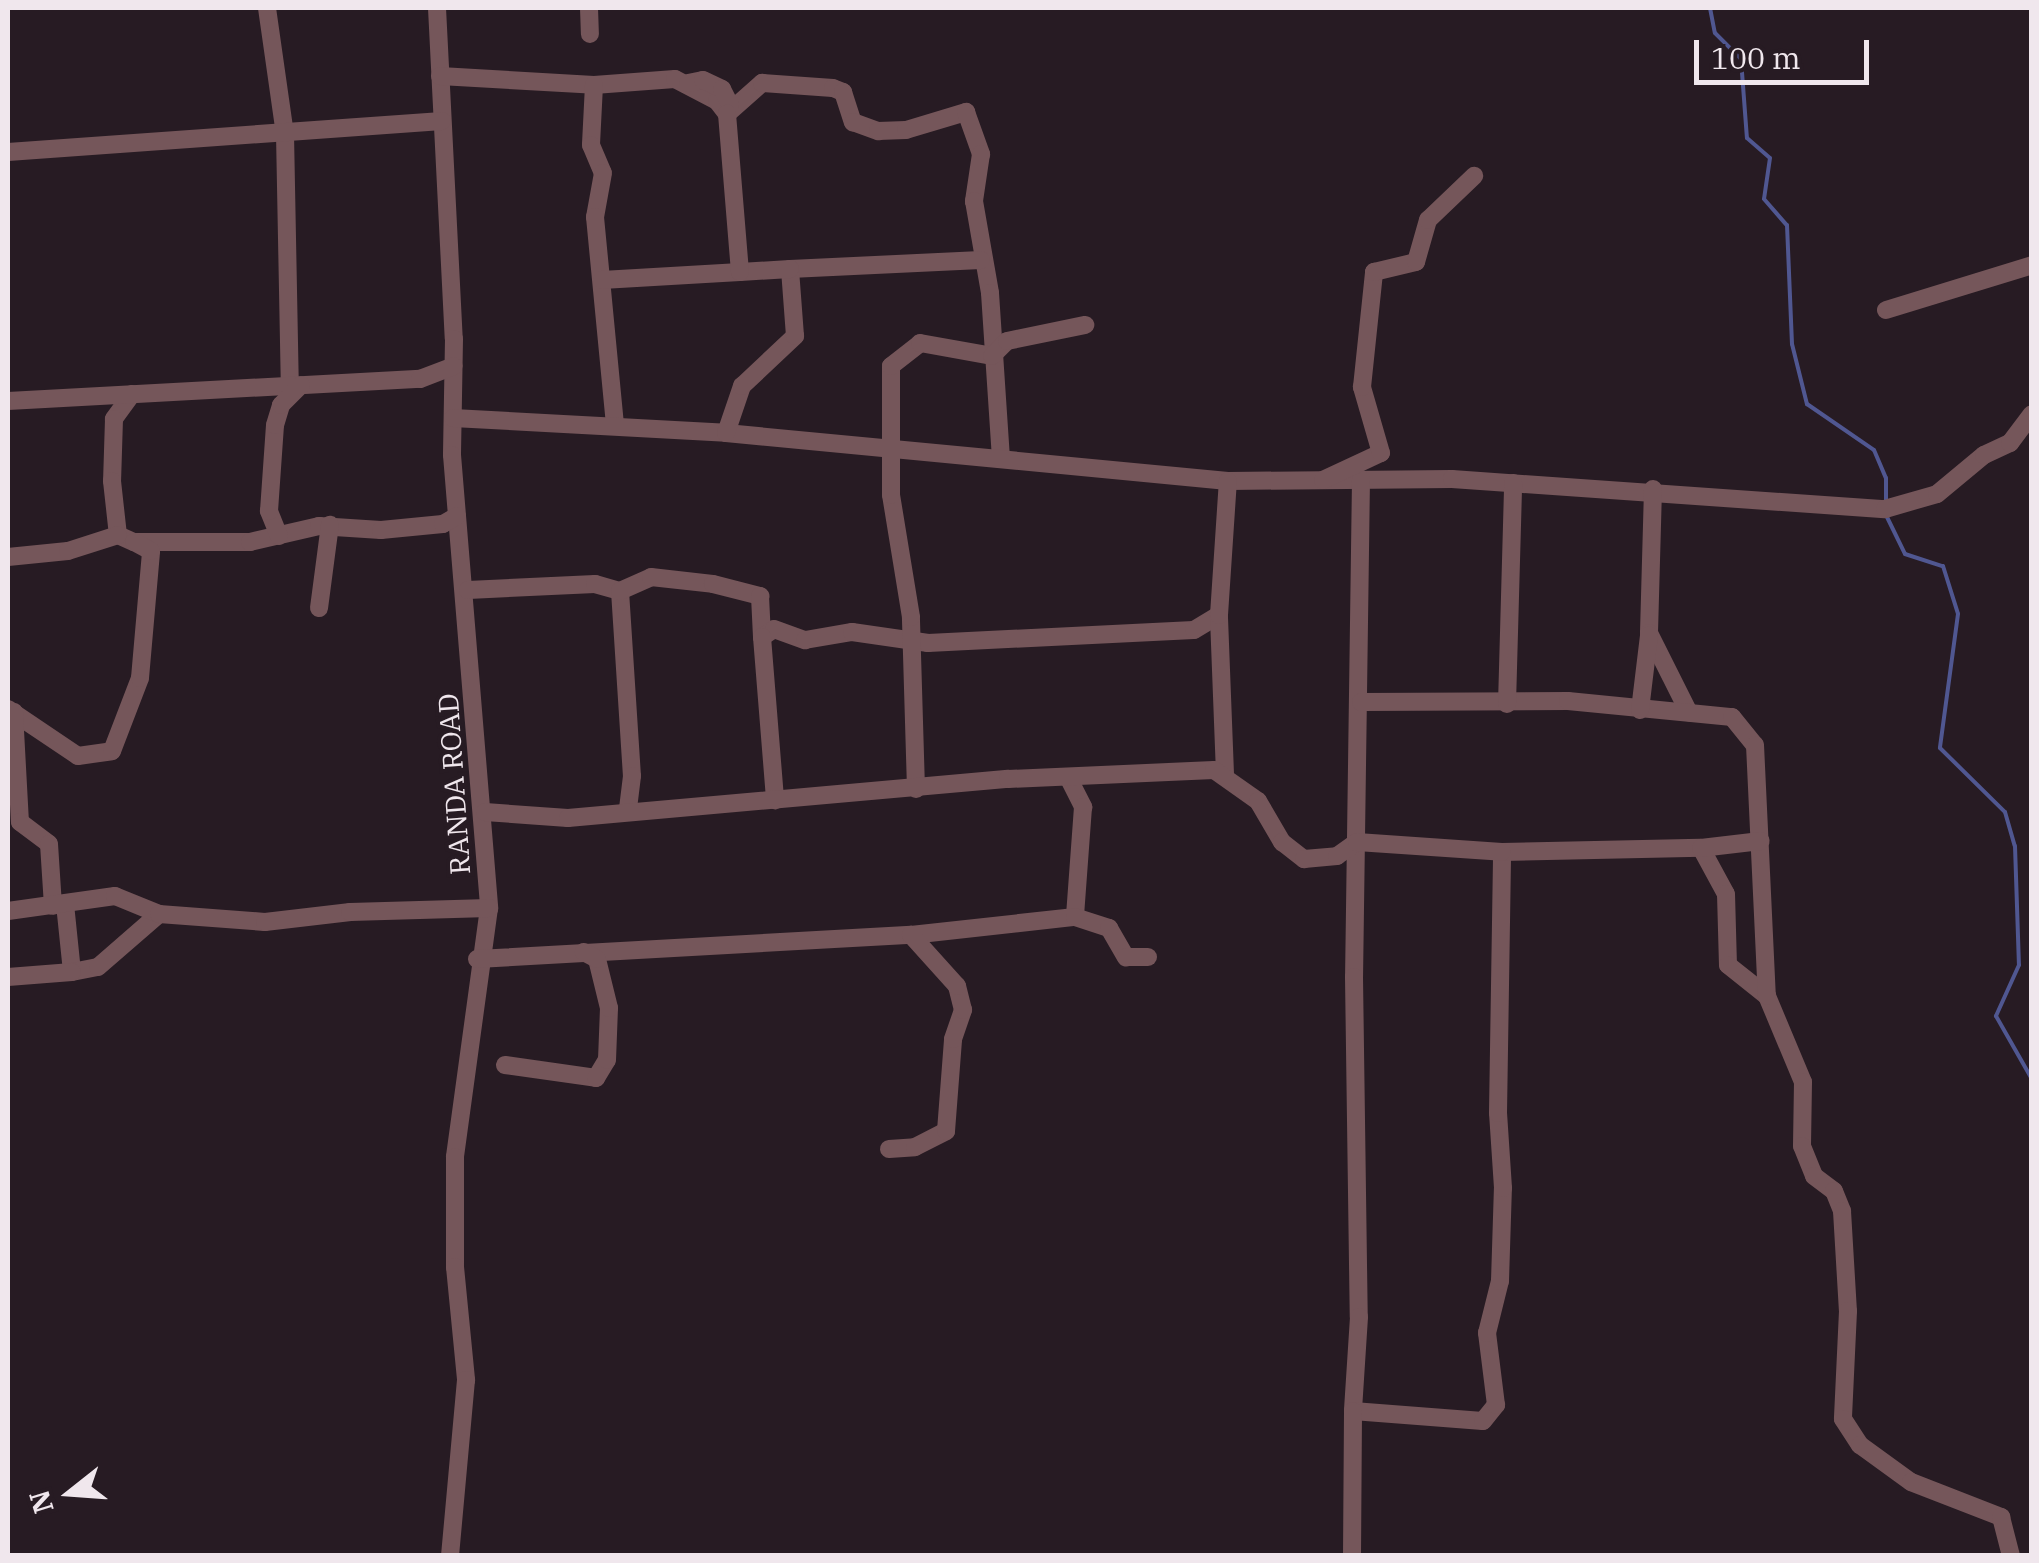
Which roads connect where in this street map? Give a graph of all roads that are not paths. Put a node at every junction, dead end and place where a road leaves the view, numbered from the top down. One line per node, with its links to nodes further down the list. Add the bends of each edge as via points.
1 (267, 8): 9 (street)
2 (437, 8): 5 (street, RANDA ROAD)
3 (588, 8): 4 (street)
4 (590, 34)
5 (440, 76): 6 (street); 8 (street, RANDA ROAD)
6 (594, 85): 7 (street, via 665,79); 16 (street, via 591,145 603,173 595,217)
7 (729, 109): 12 (street, via 772,81 843,92 853,122 878,131 966,112 981,154 974,201); 15 (street)
8 (442, 122): 9 (street); 20 (street, RANDA ROAD)
9 (285, 134): 10 (street); 21 (street)
10 (8, 152)
11 (1474, 176): 30 (street, via 1428,220 1416,262 1374,272 1362,387 1380,454)
12 (980, 260): 14 (street); 19 (street, via 990,293)
13 (2032, 266): 17 (street)
14 (790, 269): 15 (street); 27 (street, via 795,336 742,386)
15 (740, 272): 16 (street)
16 (602, 280): 26 (street)
17 (1886, 310)
18 (1084, 324): 19 (street, via 1007,341)
19 (992, 356): 28 (street, via 920,343 891,366); 29 (street)
20 (454, 366): 21 (street, via 420,379); 25 (street, RANDA ROAD)
21 (296, 385): 22 (street); 37 (street, via 275,425 269,511)
22 (132, 394): 23 (street); 38 (street, via 114,419)
23 (8, 401)
24 (2032, 414): 34 (street, via 2010,444 1919,503 1825,506)
25 (453, 418): 26 (street); 35 (street, RANDA ROAD)
26 (616, 424): 27 (street)
27 (726, 433): 28 (street)
28 (892, 447): 29 (street); 46 (street)
29 (1000, 456): 32 (street)
30 (1323, 480): 31 (street); 32 (street)
31 (1361, 480): 33 (street); 47 (street)
32 (1228, 481): 43 (street)
33 (1513, 483): 34 (street); 48 (street)
34 (1654, 489): 44 (street)
35 (458, 516): 36 (street, via 443,524 382,530); 40 (street, RANDA ROAD)
36 (330, 525): 37 (street); 42 (street)
37 (279, 536): 38 (street)
38 (126, 538): 39 (street); 49 (street, via 151,551 140,678 112,751 78,756)
39 (8, 557)
40 (468, 590): 41 (street, via 594,584); 57 (street, RANDA ROAD)
41 (620, 592): 45 (street, via 651,577 671,577 760,596); 56 (street, via 632,776)
42 (318, 608)
43 (1219, 615): 46 (street, via 1194,630); 52 (street)
44 (1649, 633): 50 (street); 51 (street)
45 (762, 637): 46 (street, via 774,629 804,640 852,632); 55 (street)
46 (910, 641): 54 (street)
47 (1362, 702): 48 (street); 59 (street)
48 (1507, 704): 50 (street, via 1568,701)
49 (11, 710): 62 (street, via 20,822 49,844)
50 (1640, 710): 51 (street)
51 (1689, 713): 58 (street, via 1724,712 1750,736)
52 (1225, 774): 53 (street); 59 (street, via 1258,801 1291,852 1337,856)
53 (1068, 777): 54 (street); 66 (street, via 1083,807)
54 (916, 789): 55 (street)
55 (775, 800): 56 (street)
56 (628, 810): 57 (street, via 568,818)
57 (485, 812): 63 (street, RANDA ROAD)
58 (1761, 841): 60 (street); 73 (street)
59 (1357, 842): 61 (street); 76 (street, via 1359,1317)
60 (1702, 848): 61 (street); 73 (street, via 1726,894 1728,965)
61 (1502, 852): 76 (street, via 1503,1188 1500,1281 1487,1333 1496,1405 1483,1421)
62 (59, 905): 64 (street); 65 (street, via 115,896); 71 (street)
63 (489, 908): 65 (street, via 266,922); 70 (street, RANDA ROAD)
64 (8, 911)
65 (159, 914): 71 (street, via 98,967)
66 (1075, 917): 67 (street); 69 (street, via 1108,928 1126,957)
67 (911, 935): 68 (street); 75 (street, via 957,986 963,1010 953,1040 946,1131 915,1147)
68 (584, 952): 70 (street); 74 (street, via 597,960 609,1008 607,1060 596,1078)
69 (1148, 958)
70 (477, 959): 77 (street, RANDA ROAD, via 455,1157 455,1267 466,1380)
71 (72, 972): 72 (street)
72 (8, 977)
73 (1768, 996): 79 (street, via 1803,1082 1802,1146 1814,1176 1834,1191 1842,1211 1848,1311 1843,1419 1860,1445 1911,1482 2000,1518)
74 (505, 1065)
75 (889, 1150)
76 (1353, 1412): 78 (street)
77 (450, 1556)
78 (1352, 1556)
79 (2011, 1556)

